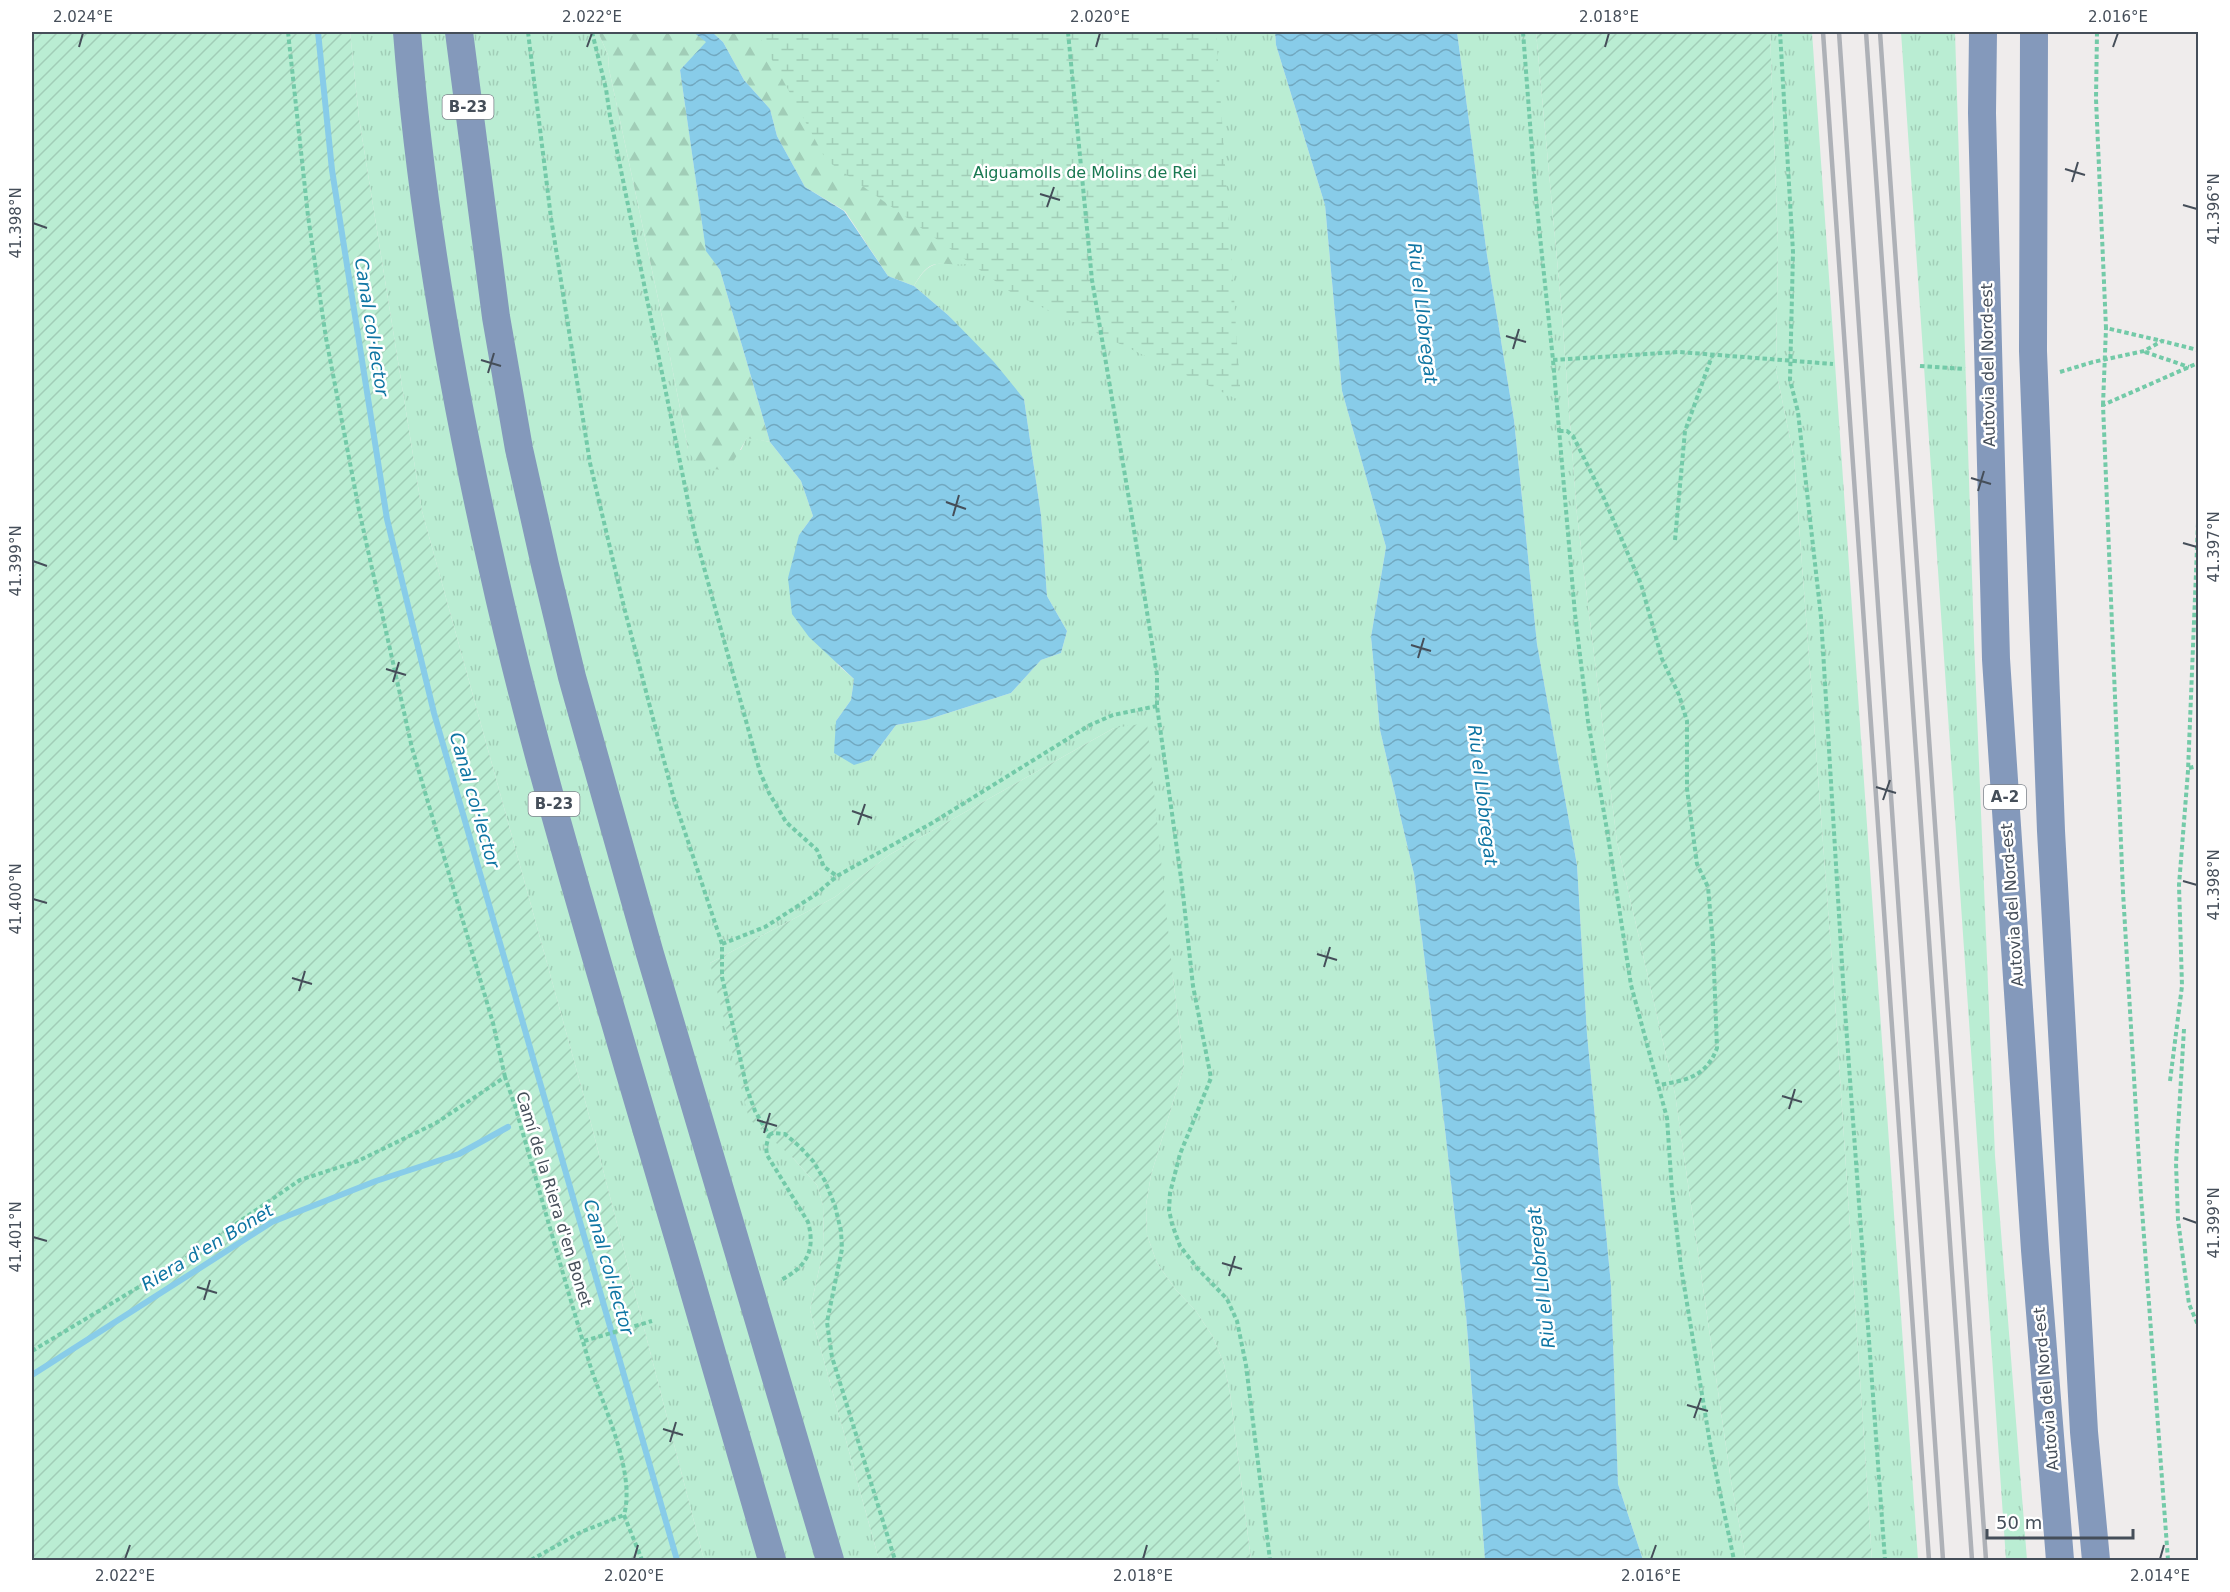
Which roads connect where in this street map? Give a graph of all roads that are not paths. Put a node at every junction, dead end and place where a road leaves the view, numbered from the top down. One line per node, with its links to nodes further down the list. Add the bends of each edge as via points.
1 (407, 32): 5 (highway, B-23, via 443,321 493,572 594,951)
2 (459, 32): 6 (highway, B-23, via 496,317 519,449 572,677)
3 (1983, 32): 7 (highway, Autovia del Nord-est / A-2, via 1996,659)
4 (2034, 32): 8 (highway, Autovia del Nord-est / A-2, via 2033,351 2050,831 2084,1432)
5 (772, 1560)
6 (830, 1560)
7 (2060, 1560)
8 (2096, 1560)

